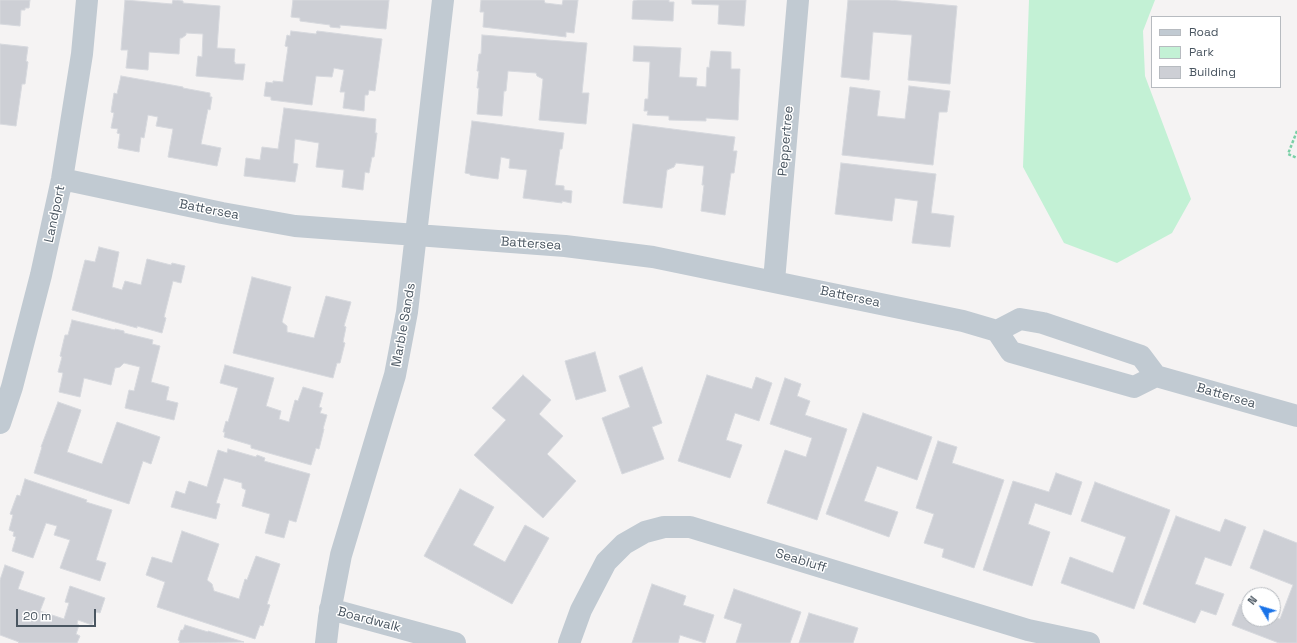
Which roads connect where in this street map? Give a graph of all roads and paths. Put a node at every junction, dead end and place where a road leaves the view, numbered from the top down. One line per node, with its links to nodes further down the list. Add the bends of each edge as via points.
1 (87, 0): 6 (street, Landport, via 82,54)
2 (443, 0): 7 (street, Marble Sands)
3 (798, 0): 8 (street, Peppertree)
4 (1297, 131): 5 (path, via 1288,154)
5 (1297, 158)
6 (62, 179): 7 (street, Battersea, via 295,226); 14 (street, Landport, via 41,276)
7 (417, 235): 8 (street, Battersea, via 565,246 653,257); 15 (street, Marble Sands, via 409,300 395,375 341,555)
8 (774, 281): 9 (street, Battersea, via 962,321)
9 (997, 331): 10 (street, via 1020,319 1043,323); 11 (street, via 1011,352)
10 (1073, 333): 11 (street); 12 (street, via 1140,356)
11 (1063, 367): 12 (street, via 1134,387)
12 (1156, 376): 13 (street, Battersea)
13 (1297, 416)
14 (0, 423)
15 (330, 609): 16 (street, Marble Sands); 17 (street, Boardwalk)
16 (326, 643)
17 (455, 643)
18 (569, 643): 19 (street, Seabluff, via 581,610 606,562 624,544 644,532 664,527 690,527 1028,630)
19 (1089, 643)

